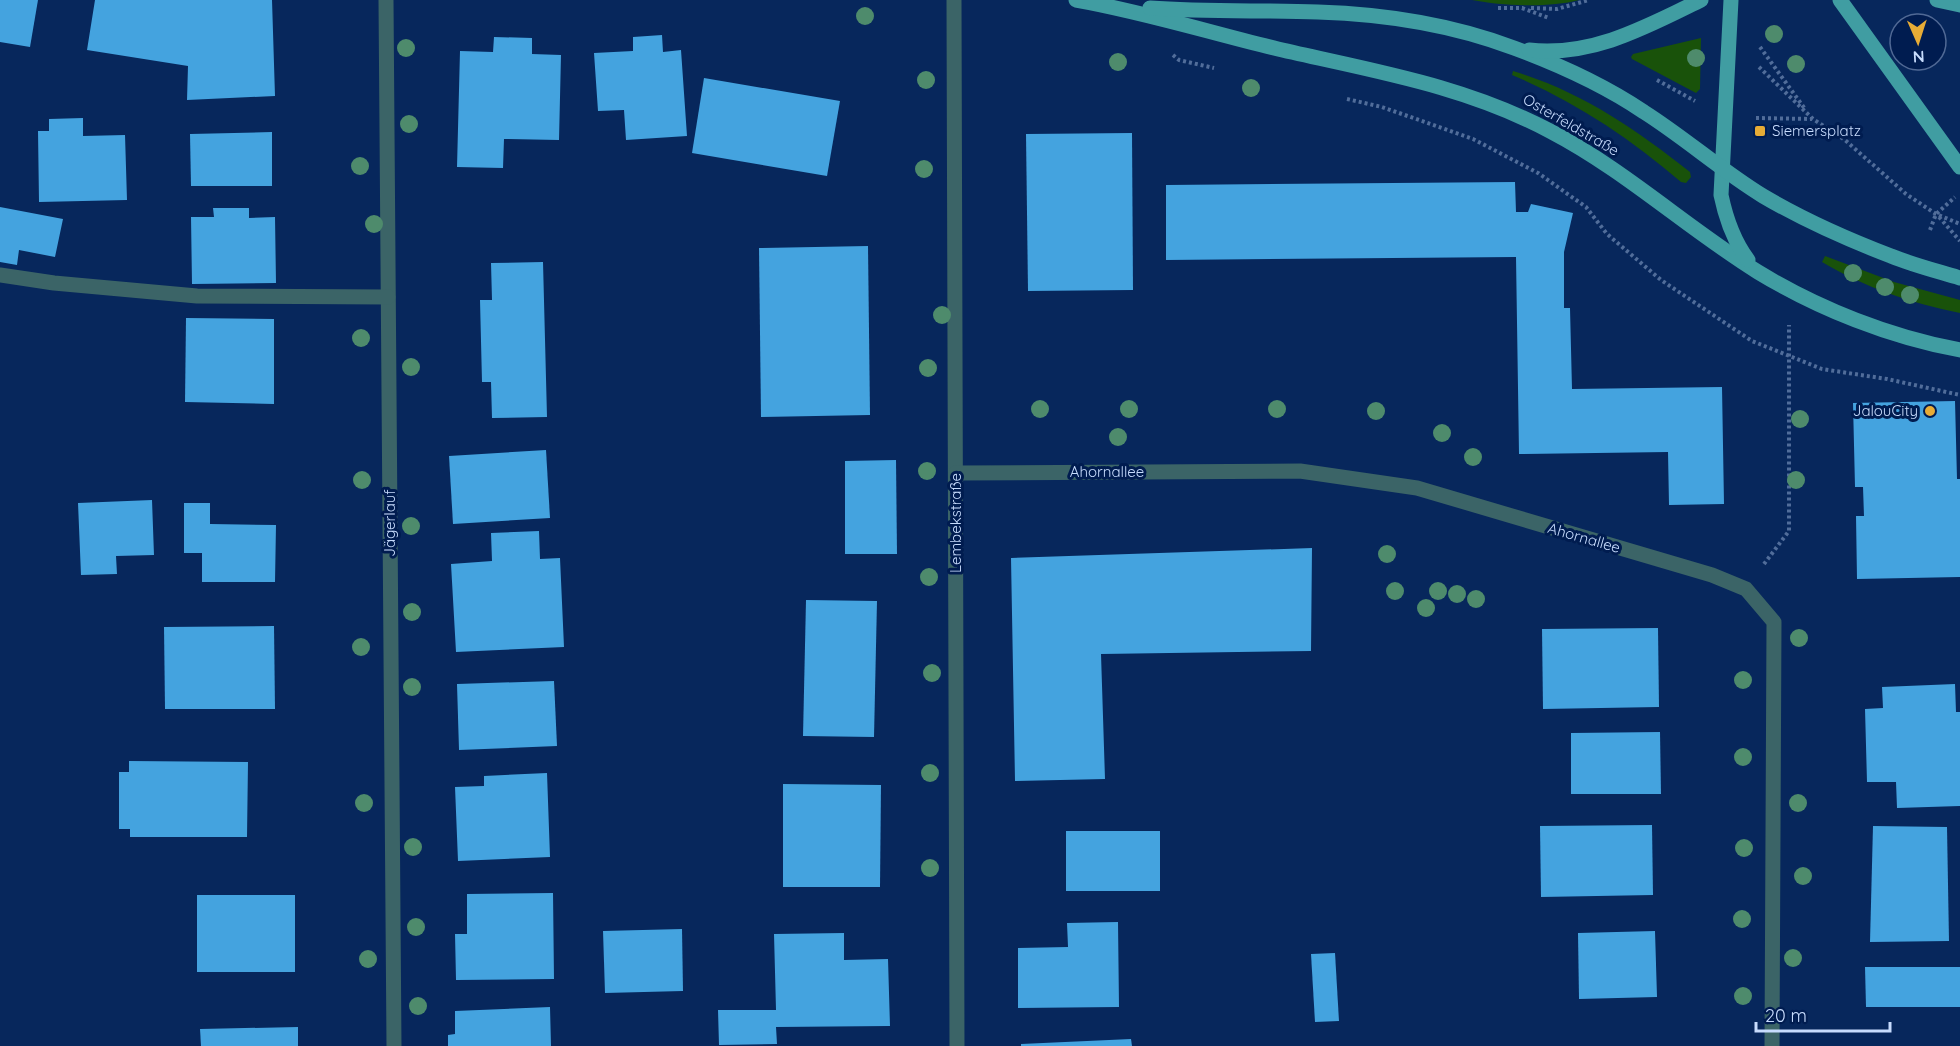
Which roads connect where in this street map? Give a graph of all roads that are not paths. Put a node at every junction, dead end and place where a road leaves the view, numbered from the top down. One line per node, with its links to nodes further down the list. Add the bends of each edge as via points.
1 (386, 0): 16 (street, Jägerlauf)
2 (954, 0): 18 (street, Lembekstraße)
3 (1077, 0): 8 (main road, Osterfeldstraße)
4 (1701, 0): 10 (main road, via 1628,35 1594,46)
5 (1840, 0): 12 (main road)
6 (1937, 0): 7 (main road)
7 (1960, 2)
8 (1095, 3): 10 (main road, Osterfeldstraße, via 1189,11 1359,14 1448,29); 13 (main road, Osterfeldstraße, via 1423,81 1512,112 1589,153)
9 (1731, 3): 11 (main road)
10 (1514, 48): 11 (main road, Osterfeldstraße, via 1617,95)
11 (1721, 166): 13 (main road, via 1721,195 1727,223); 15 (main road, Osterfeldstraße, via 1766,197 1833,231 1891,257)
12 (1960, 167)
13 (1757, 272): 17 (main road, Osterfeldstraße, via 1853,319)
14 (0, 275): 16 (street, via 197,296)
15 (1960, 278)
16 (388, 297): 19 (street, Jägerlauf)
17 (1960, 350)
18 (956, 473): 20 (street, Lembekstraße); 21 (street, Ahornallee, via 1300,471 1417,489 1701,572 1746,589 1774,622)
19 (394, 1046)
20 (957, 1046)
21 (1772, 1046)

